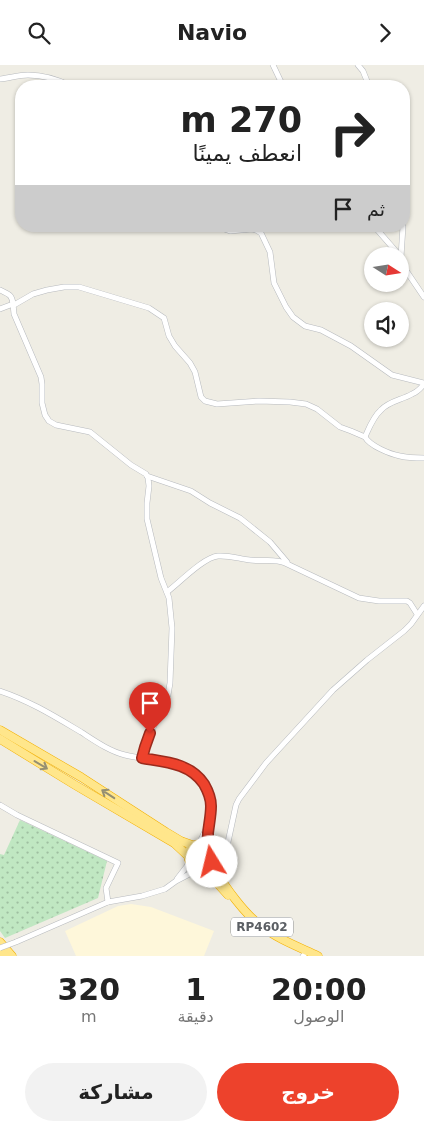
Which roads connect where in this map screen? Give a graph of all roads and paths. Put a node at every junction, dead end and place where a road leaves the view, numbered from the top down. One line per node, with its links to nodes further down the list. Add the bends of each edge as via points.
1 (273, 65): 5 (street)
2 (358, 65): 6 (street)
3 (0, 79): 4 (street, via 27,75)
4 (54, 80)
5 (281, 80)
6 (367, 80)
7 (259, 232): 17 (street, via 270,252 277,291 293,317 351,347 392,375)
8 (379, 232): 10 (street)
9 (403, 232): 11 (street)
10 (392, 247)
11 (402, 247)
12 (409, 275): 14 (street)
13 (0, 290): 15 (street, via 10,295)
14 (424, 297)
15 (13, 304): 16 (street); 18 (street, via 46,290 79,287 149,308 164,318 169,336 195,372 205,401 217,404 259,401 306,405 317,409 340,427); 20 (street, via 14,314 41,377 42,403 49,421 90,432)
16 (0, 309)
17 (424, 383): 18 (street, via 411,395 380,410)
18 (365, 437): 19 (street, via 375,446 396,455)
19 (424, 459)
20 (147, 476): 21 (street, via 191,491 240,518 270,542); 22 (street, via 147,519)
21 (288, 564): 22 (street, via 279,560 214,556); 24 (street, via 359,598 407,601)
22 (167, 592): 28 (street, via 172,618 170,688)
23 (424, 606): 24 (street)
24 (417, 614): 32 (street, via 404,631 333,690 266,763 239,799 228,842)
25 (0, 691): 28 (street, via 34,704 110,749)
26 (0, 730): 31 (highway, one-way to 26, via 166,832)
27 (0, 739): 33 (highway, one-way to 33, via 174,843)
28 (142, 758): 30 (street, via 180,765 198,777 209,795)
29 (0, 805): 36 (street, via 118,863 106,889)
30 (209, 822): 31 (street); 32 (street, via 208,839)
31 (197, 845): 32 (highway, via 206,846); 33 (highway, via 191,848)
32 (213, 854): 34 (highway, via 205,868); 42 (highway, RP4602, via 218,875 249,916 278,937)
33 (188, 859): 34 (highway, RP4602, via 192,866); 35 (street)
34 (200, 869): 35 (street); 41 (highway, RP4602, via 213,878 251,924)
35 (176, 881): 36 (street, via 155,893)
36 (108, 902): 38 (street, bridge)
37 (0, 942): 40 (highway)
38 (0, 949): 39 (highway)
39 (5, 956)
40 (12, 956)
41 (304, 956)
42 (318, 956)

